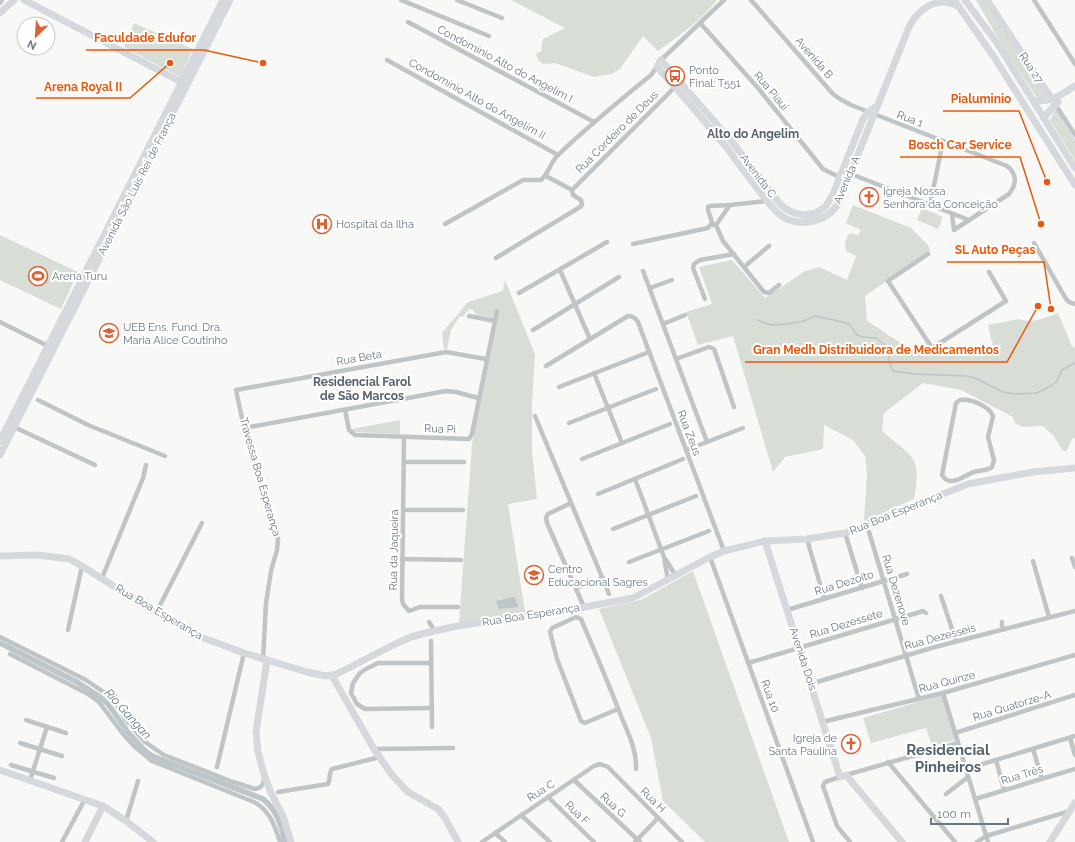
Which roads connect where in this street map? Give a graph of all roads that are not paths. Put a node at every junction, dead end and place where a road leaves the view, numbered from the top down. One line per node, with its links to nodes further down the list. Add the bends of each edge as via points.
1 (2, 0): 15 (street)
2 (13, 0): 15 (main road)
3 (24, 0): 24 (main road)
4 (223, 0): 24 (main road, Avenida São Luís Rei de França)
5 (230, 0): 24 (main road, Avenida São Luís Rei de França)
6 (401, 0): 19 (street)
7 (457, 0): 16 (street)
8 (724, 0): 18 (street)
9 (751, 0): 30 (street, Avenida B, via 836,97)
10 (965, 0): 28 (main road, via 997,43)
11 (989, 0): 29 (main road, Rua 27)
12 (1034, 0): 23 (street)
13 (934, 2): 14 (main road, Avenida A); 30 (main road, Avenida A, via 912,21 878,105)
14 (956, 3): 20 (main road)
15 (1, 8)
16 (502, 18)
17 (408, 22): 32 (street, Condomínio Alto do Angelim I)
18 (700, 24): 22 (street); 40 (street, Rua Piauí, via 758,88 823,169)
19 (489, 36)
20 (994, 57): 31 (main road, via 1005,68 1036,115); 42 (main road)
21 (387, 60): 37 (street, Condomínio Alto do Angelim II)
22 (659, 64): 26 (main road, Avenida C); 32 (street, via 651,75); 35 (main road, Avenida C)
23 (1075, 64)
24 (184, 84): 80 (main road, Avenida São Luís Rei de França); 98 (main road, Avenida São Luís Rei de França)
25 (1075, 86): 29 (main road)
26 (675, 87): 36 (main road, Avenida C); 43 (street, Rua Cordeiro de Deus)
27 (1075, 90): 29 (main road)
28 (1034, 101): 29 (main road); 31 (main road)
29 (1054, 102): 31 (main road); 33 (street, Rua 27)
30 (871, 113): 34 (street, Rua 1); 40 (main road, Avenida A, via 863,118); 41 (main road, Avenida A)
31 (1044, 118): 38 (main road)
32 (594, 122): 37 (street)
33 (1075, 135)
34 (943, 141): 45 (street); 50 (street, Rua 1, via 1008,166 1013,171 1015,178 1011,191)
35 (733, 143): 36 (street); 48 (main road, Avenida C, via 779,203 790,212)
36 (727, 148): 44 (main road, Avenida C)
37 (558, 155): 39 (street)
38 (1075, 168)
39 (546, 176): 43 (street); 51 (street, via 538,181 523,180)
40 (840, 178): 41 (street, Rua Piauí); 48 (main road, Avenida A, via 831,200 825,207 816,213)
41 (849, 178): 45 (street, Rua Piauí); 49 (main road, Avenida A, via 837,207 826,216 810,222)
42 (1075, 185)
43 (572, 190): 59 (street, via 573,195 581,200 580,207)
44 (767, 201): 46 (street); 49 (main road, Avenida C, via 776,212)
45 (930, 205): 47 (street, Rua Piauí)
46 (730, 206): 52 (street); 52 (street, via 708,207)
47 (952, 214): 50 (street, Rua Piauí); 50 (street, via 954,230)
48 (804, 215)
49 (789, 220)
50 (969, 220)
51 (445, 224)
52 (714, 225): 55 (street); 57 (street)
53 (607, 242): 61 (street)
54 (1034, 243): 71 (street, via 1066,298)
55 (633, 244)
56 (769, 246): 60 (street)
57 (734, 254): 60 (street); 69 (street, via 700,260 694,264 693,268)
58 (928, 254): 63 (street, via 888,281 932,348 1006,301)
59 (496, 258)
60 (744, 267): 66 (street, via 764,292 769,293)
61 (560, 270): 68 (street); 70 (street)
62 (643, 271): 67 (street)
63 (990, 272)
64 (619, 277): 70 (street)
65 (672, 280): 67 (street)
66 (779, 284)
67 (650, 288): 77 (street)
68 (519, 293)
69 (705, 299)
70 (575, 304): 78 (street); 79 (street)
71 (1075, 304)
72 (497, 311): 75 (street, Rua Pi)
73 (685, 315): 77 (street)
74 (469, 316): 75 (street)
75 (495, 321): 83 (street, Rua Pi)
76 (0, 322): 80 (street)
77 (663, 324): 82 (street)
78 (533, 330)
79 (590, 339): 81 (street, Rua Zeus, via 632,316 638,322); 84 (street)
80 (48, 346): 102 (main road, Avenida São Luís Rei de França)
81 (649, 352): 85 (street); 105 (street, Rua Zeus)
82 (676, 358): 91 (street, via 710,347 714,349); 103 (street)
83 (486, 359): 88 (street, Rua Beta, via 446,352); 89 (street, Rua Pi)
84 (546, 366)
85 (594, 373): 86 (street); 92 (street)
86 (558, 387)
87 (656, 389): 92 (street)
88 (236, 390): 99 (street, Travessa Boa Esperança)
89 (478, 398): 93 (street, via 446,391); 101 (street, Rua Pi, via 469,439)
90 (38, 400): 107 (street, via 88,425)
91 (734, 407)
92 (608, 408): 96 (street); 104 (street)
93 (345, 410): 99 (street); 101 (street, Rua Pi, via 349,430 353,434)
94 (535, 416): 118 (street)
95 (993, 416): 95 (street, via 988,437 994,460 992,467 955,481 944,478 942,475 956,403 963,400 976,403 990,411)
96 (569, 423)
97 (670, 424): 104 (street)
98 (14, 427): 106 (main road, Avenida São Luís Rei de França); 112 (street)
99 (244, 428): 177 (street, Travessa Boa Esperança, via 278,539 266,603)
100 (743, 428): 103 (street)
101 (404, 437): 110 (street, Rua da Jaqueira)
102 (0, 441)
103 (707, 442): 105 (street)
104 (622, 443): 108 (street)
105 (686, 450): 130 (street, Rua Zeus)
106 (0, 454)
107 (165, 456)
108 (582, 459)
109 (683, 459): 115 (street)
110 (404, 462): 111 (street); 119 (street, Rua da Jaqueira)
111 (464, 462)
112 (95, 465)
113 (146, 465): 143 (street)
114 (1075, 468): 126 (main road, Rua Boa Esperança, via 968,481)
115 (635, 479): 116 (street); 121 (street)
116 (598, 494)
117 (696, 496): 121 (street)
118 (571, 503): 144 (street); 147 (street, via 548,514 546,518)
119 (404, 510): 120 (street); 135 (street, Rua da Jaqueira)
120 (463, 510)
121 (648, 515): 123 (street); 129 (street)
122 (202, 523): 157 (street)
123 (613, 529)
124 (709, 531): 129 (street)
125 (869, 532): 146 (street, Rua Dezenove)
126 (845, 533): 127 (main road, Rua Boa Esperança); 148 (street)
127 (807, 539): 128 (main road, Rua Boa Esperança); 151 (street)
128 (765, 541): 130 (main road, Rua Boa Esperança); 155 (main road, Avenida Dois)
129 (661, 550): 132 (street); 138 (street)
130 (724, 552): 133 (main road, Rua Boa Esperança)
131 (0, 556): 139 (main road, Rua Boa Esperança, via 55,556 69,559)
132 (664, 557): 142 (street); 145 (street)
133 (710, 557): 142 (main road, Rua Boa Esperança); 179 (street, Rua 10)
134 (1072, 558): 140 (street)
135 (402, 559): 136 (street); 152 (street, Rua da Jaqueira, via 402,604 408,611 420,607)
136 (461, 560)
137 (1033, 561): 160 (street)
138 (629, 562)
139 (82, 566): 143 (main road, Rua Boa Esperança); 165 (street)
140 (1075, 566)
141 (907, 574): 146 (street, Rua Dezoito)
142 (676, 576): 145 (main road, Rua Boa Esperança)
143 (102, 578): 157 (main road, Rua Boa Esperança)
144 (603, 578): 147 (street); 149 (street)
145 (668, 580): 153 (main road, Rua Boa Esperança, via 633,598)
146 (884, 581): 148 (street, Rua Dezoito); 161 (street, Rua Dezenove)
147 (576, 588): 153 (street)
148 (862, 588): 151 (street, Rua Dezoito)
149 (609, 594)
150 (941, 596): 171 (street)
151 (824, 598): 155 (street, Rua Dezoito)
152 (458, 607)
153 (584, 607): 154 (main road, Rua Boa Esperança)
154 (574, 609): 159 (street); 167 (main road, Rua Boa Esperança)
155 (787, 610): 172 (main road, Avenida Dois)
156 (1075, 611): 160 (street, Rua Dezesseis)
157 (156, 612): 173 (main road, Rua Boa Esperança, via 201,637)
158 (926, 613): 161 (street, Rua Dezessete, via 923,611)
159 (576, 617): 187 (street, Rua Boa Esperança, via 581,620); 187 (street, Rua Boa Esperança, via 552,628 550,632 557,659 581,721 585,723)
160 (1048, 617): 166 (street, Rua Dezesseis)
161 (895, 619): 172 (street, Rua Dezessete); 176 (street, Rua Dezenove)
162 (429, 622): 167 (street)
163 (1002, 622): 166 (street)
164 (979, 629): 168 (street)
165 (68, 630)
166 (1002, 630): 168 (street, Rua Dezesseis)
167 (435, 631): 180 (main road, Rua Boa Esperança, via 399,642)
168 (979, 635): 171 (street, Rua Dezesseis)
169 (0, 637): 215 (street, via 101,690 113,700 145,742 164,755 254,789 262,786)
170 (431, 641): 178 (street)
171 (956, 641): 176 (street, Rua Dezesseis)
172 (799, 647): 179 (street, Rua Dezessete); 182 (main road, Avenida Dois)
173 (244, 653): 177 (main road, Rua Boa Esperança); 208 (street)
174 (10, 654): 241 (street, via 99,702 123,734 152,761 262,807 269,814)
175 (1075, 654): 183 (street, Rua Quinze)
176 (906, 655): 182 (street, Rua Dezesseis); 185 (street, Rua Dezenove)
177 (265, 660): 180 (main road, Rua Boa Esperança); 215 (main road, Travessa Boa Esperança, via 256,733)
178 (431, 663): 186 (street); 186 (street, via 378,663 360,674 351,685 351,693 357,704 365,709)
179 (748, 663): 249 (street, Rua 10)
180 (334, 679): 181 (street); 200 (main road)
181 (344, 683)
182 (810, 684): 189 (main road, Avenida Dois)
183 (943, 693): 185 (street, Rua Quinze); 193 (street)
184 (1075, 696): 193 (street, Rua Quatorze-A)
185 (919, 699): 189 (street, Rua Quinze)
186 (432, 708): 191 (street)
187 (618, 709): 209 (street, Rua Boa Esperança, via 634,751)
188 (26, 720): 190 (street)
189 (822, 722): 216 (main road, Avenida Dois)
190 (47, 727): 192 (street); 199 (street)
191 (432, 727)
192 (66, 733)
193 (955, 733): 197 (street)
194 (1075, 736): 195 (street)
195 (1070, 738): 201 (street); 202 (street)
196 (20, 743): 199 (street)
197 (958, 743): 206 (street); 210 (street)
198 (453, 748): 200 (street)
199 (40, 749): 203 (street); 214 (street)
200 (374, 749): 204 (main road)
201 (1032, 749): 205 (street); 219 (street)
202 (1075, 755)
203 (62, 756)
204 (380, 757): 224 (street, via 332,769 328,784); 243 (main road, via 404,788 438,809)
205 (996, 760): 210 (street); 223 (street)
206 (888, 762): 216 (street); 252 (street)
207 (11, 765): 214 (street)
208 (217, 767)
209 (636, 768)
210 (966, 769): 217 (street)
211 (1075, 769): 219 (street, Rua Três)
212 (0, 770): 220 (main road)
213 (611, 771): 221 (street, Rua C, via 600,764); 233 (street, Rua H)
214 (33, 772): 218 (street); 220 (street)
215 (264, 774): 242 (main road, Travessa Boa Esperança, via 283,816)
216 (843, 776): 250 (street, via 825,782 823,786 835,823); 251 (main road, Avenida Dois)
217 (968, 776): 225 (street); 228 (street)
218 (54, 778)
219 (1042, 778): 223 (street, Rua Três)
220 (30, 780): 227 (main road)
221 (574, 780): 226 (street, Rua C); 237 (street, Rua G)
222 (138, 782): 234 (street)
223 (1004, 790): 228 (street, Rua Três)
224 (278, 792)
225 (946, 794)
226 (548, 797): 232 (street, Rua C); 247 (street, Rua F)
227 (85, 799): 230 (main road); 238 (street)
228 (975, 799): 236 (street)
229 (1075, 803): 231 (main road)
230 (103, 806): 234 (main road); 239 (main road)
231 (1070, 811): 236 (street); 255 (main road)
232 (521, 814): 235 (street, Rua C); 246 (street)
233 (658, 818): 237 (street); 248 (street, Rua H)
234 (126, 820): 240 (main road)
235 (496, 833): 244 (street, Rua C); 245 (street)
236 (986, 836): 253 (street); 254 (street)
237 (637, 841)
238 (62, 842)
239 (85, 842)
240 (153, 842)
241 (280, 842)
242 (291, 842)
243 (458, 842)
244 (482, 842)
245 (505, 842)
246 (550, 842)
247 (594, 842)
248 (682, 842)
249 (813, 842)
250 (850, 842)
251 (902, 842)
252 (955, 842)
253 (977, 842)
254 (988, 842)
255 (1050, 842)

